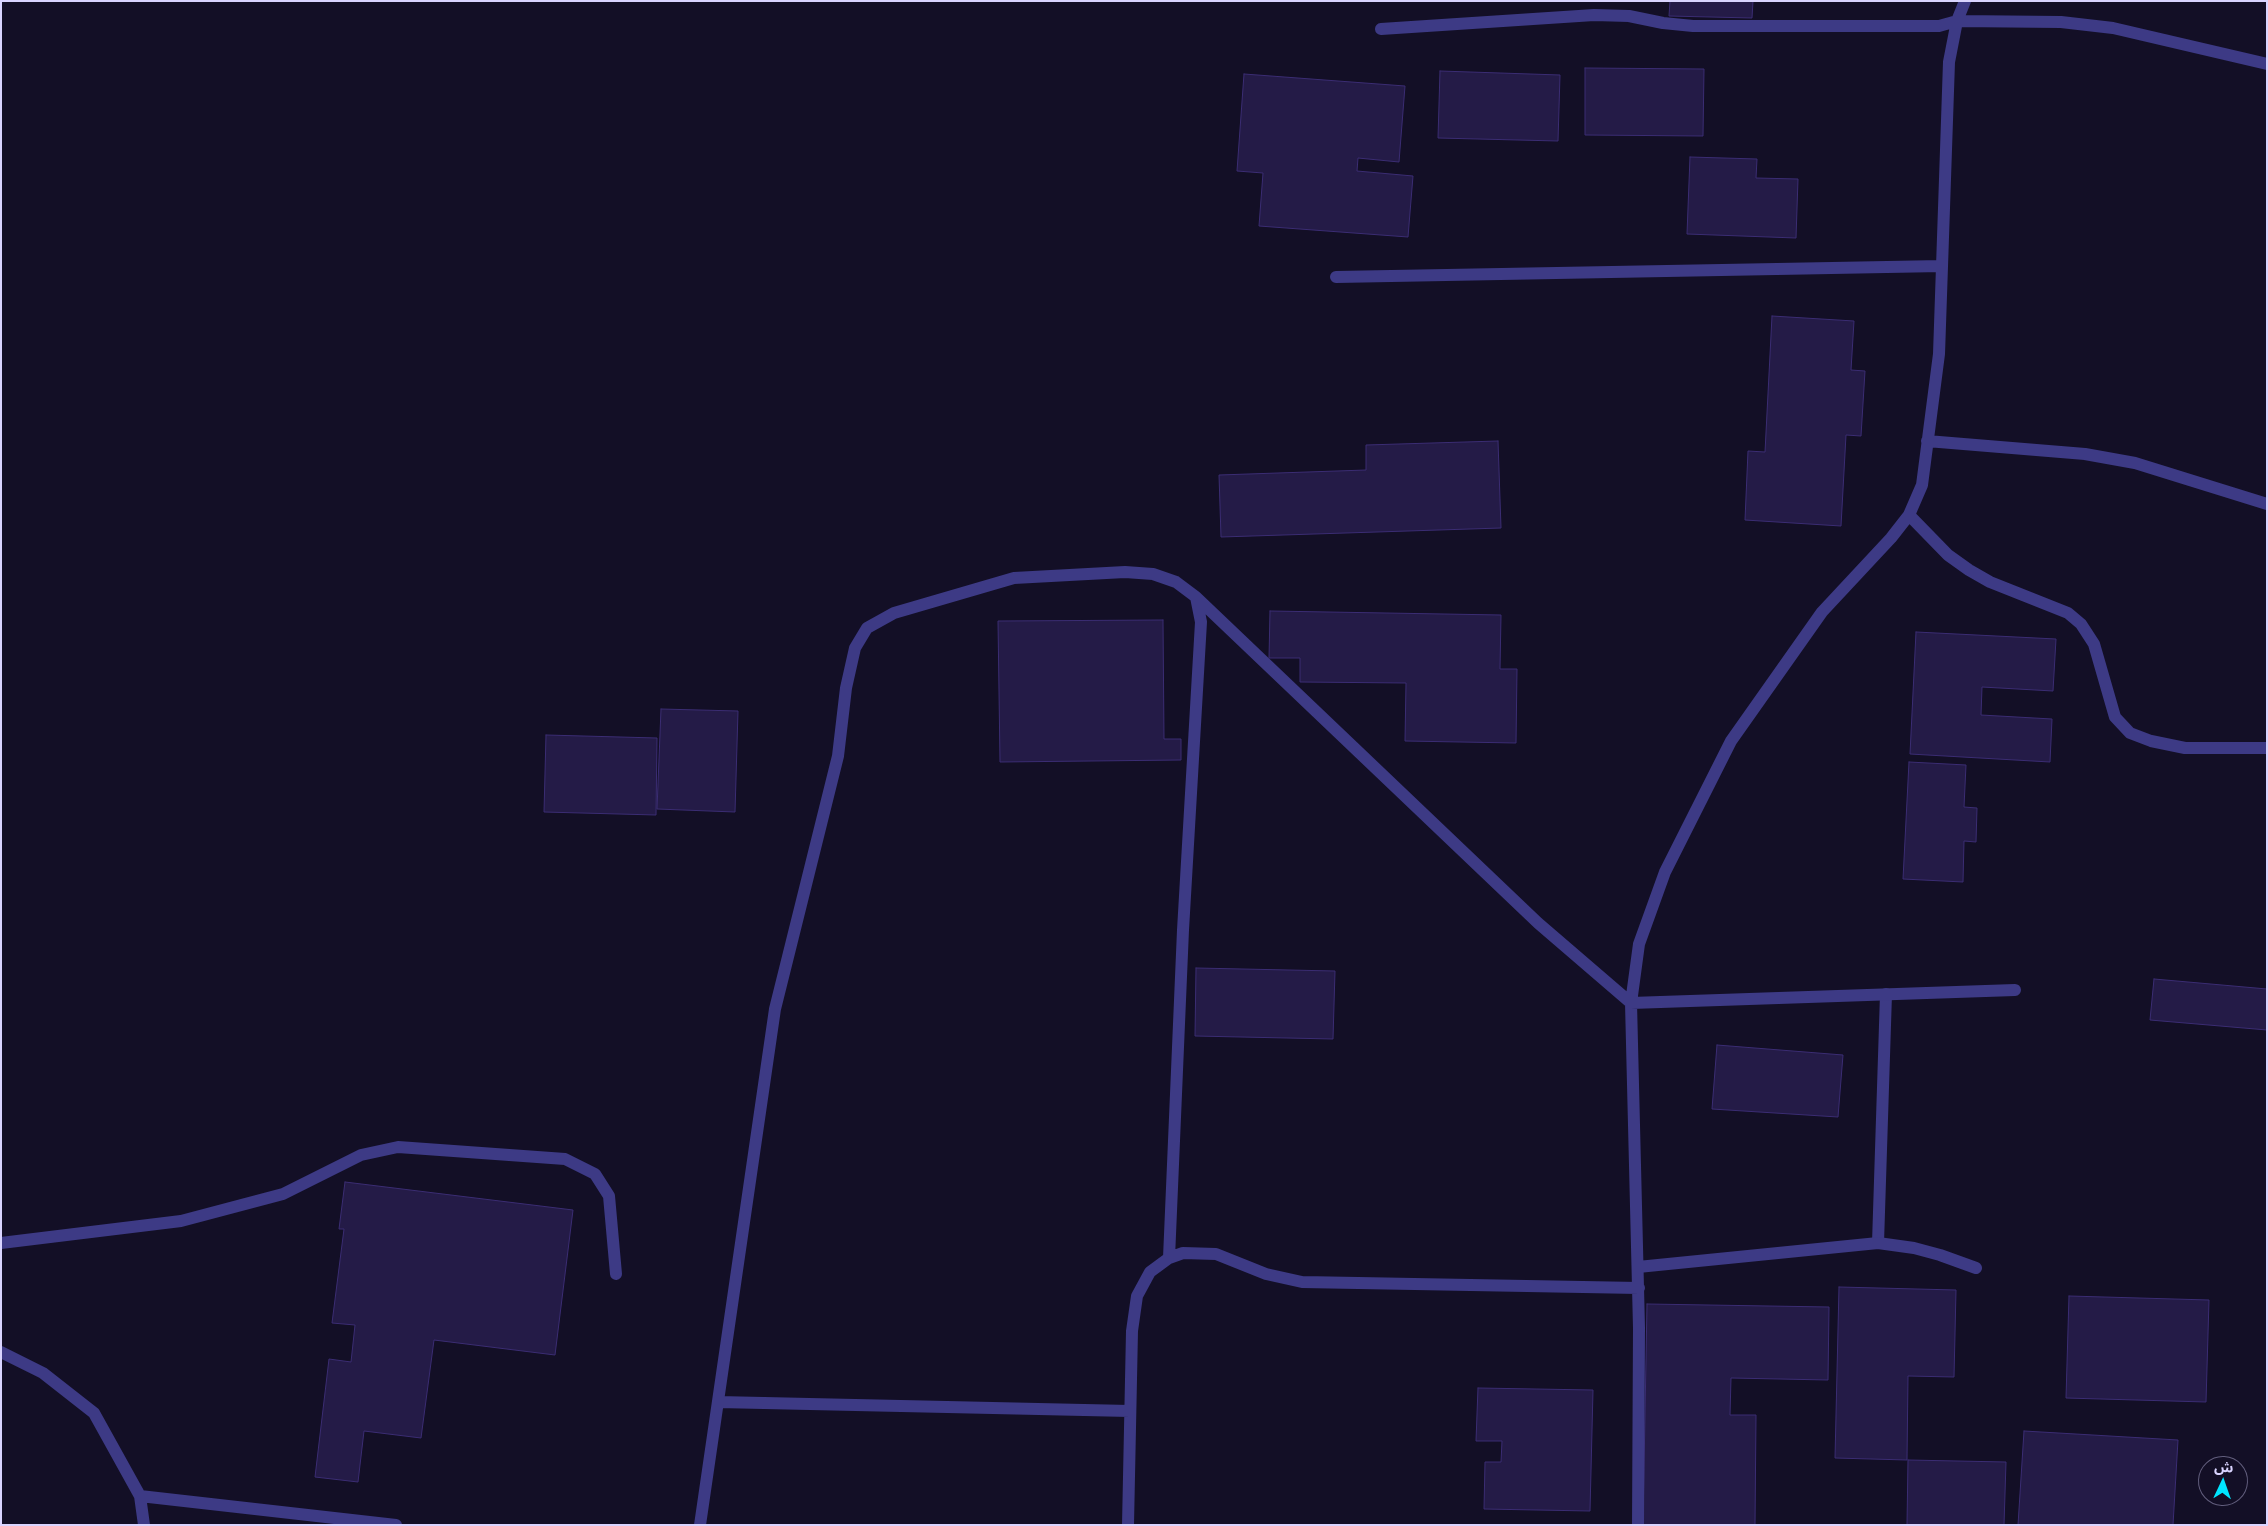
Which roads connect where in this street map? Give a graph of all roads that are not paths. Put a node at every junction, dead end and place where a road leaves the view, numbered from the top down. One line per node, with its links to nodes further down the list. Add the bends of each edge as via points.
1 (1965, 1): 2 (street)
2 (1957, 21): 3 (street, via 1939,26 1692,26 1663,24 1630,16 1594,15); 4 (street, via 2061,22 2112,28); 5 (street, via 1949,62)
3 (1381, 29)
4 (2267, 64)
5 (1942, 266): 6 (street); 7 (street, via 1939,354)
6 (1336, 277)
7 (1927, 441): 8 (street, via 2085,454 2134,463); 9 (street, via 1922,486)
8 (2267, 504)
9 (1909, 515): 11 (street, via 1969,570 1990,582 2068,613 2081,624 2094,644 2115,717 2130,733 2185,748); 14 (street, via 1822,612 1731,741 1665,872 1639,944)
10 (1196, 597): 14 (street, via 1538,923); 17 (street, via 1201,622); 23 (street, via 1176,582 1153,574 1126,572 1014,578 894,613 867,628 854,648 838,756 775,1008)
11 (2267, 748)
12 (2015, 990): 13 (street)
13 (1886, 994): 14 (street); 16 (street)
14 (1631, 1003): 18 (street)
15 (1, 1243): 20 (street, via 181,1221 283,1194 361,1155 398,1147 565,1159 595,1174 609,1196)
16 (1878, 1243): 18 (street); 19 (street, via 1914,1248)
17 (1169, 1258): 21 (street, via 1183,1253 1216,1254 1266,1274 1302,1282); 24 (street, via 1150,1272 1137,1296 1132,1331)
18 (1638, 1267): 21 (street)
19 (1976, 1268)
20 (616, 1274)
21 (1639, 1288): 30 (street)
22 (1, 1352): 25 (street, via 43,1373 94,1413)
23 (718, 1402): 24 (street); 28 (street)
24 (1130, 1411): 29 (street)
25 (140, 1496): 26 (street); 27 (street)
26 (144, 1525)
27 (396, 1525)
28 (700, 1525)
29 (1128, 1525)
30 (1638, 1525)

